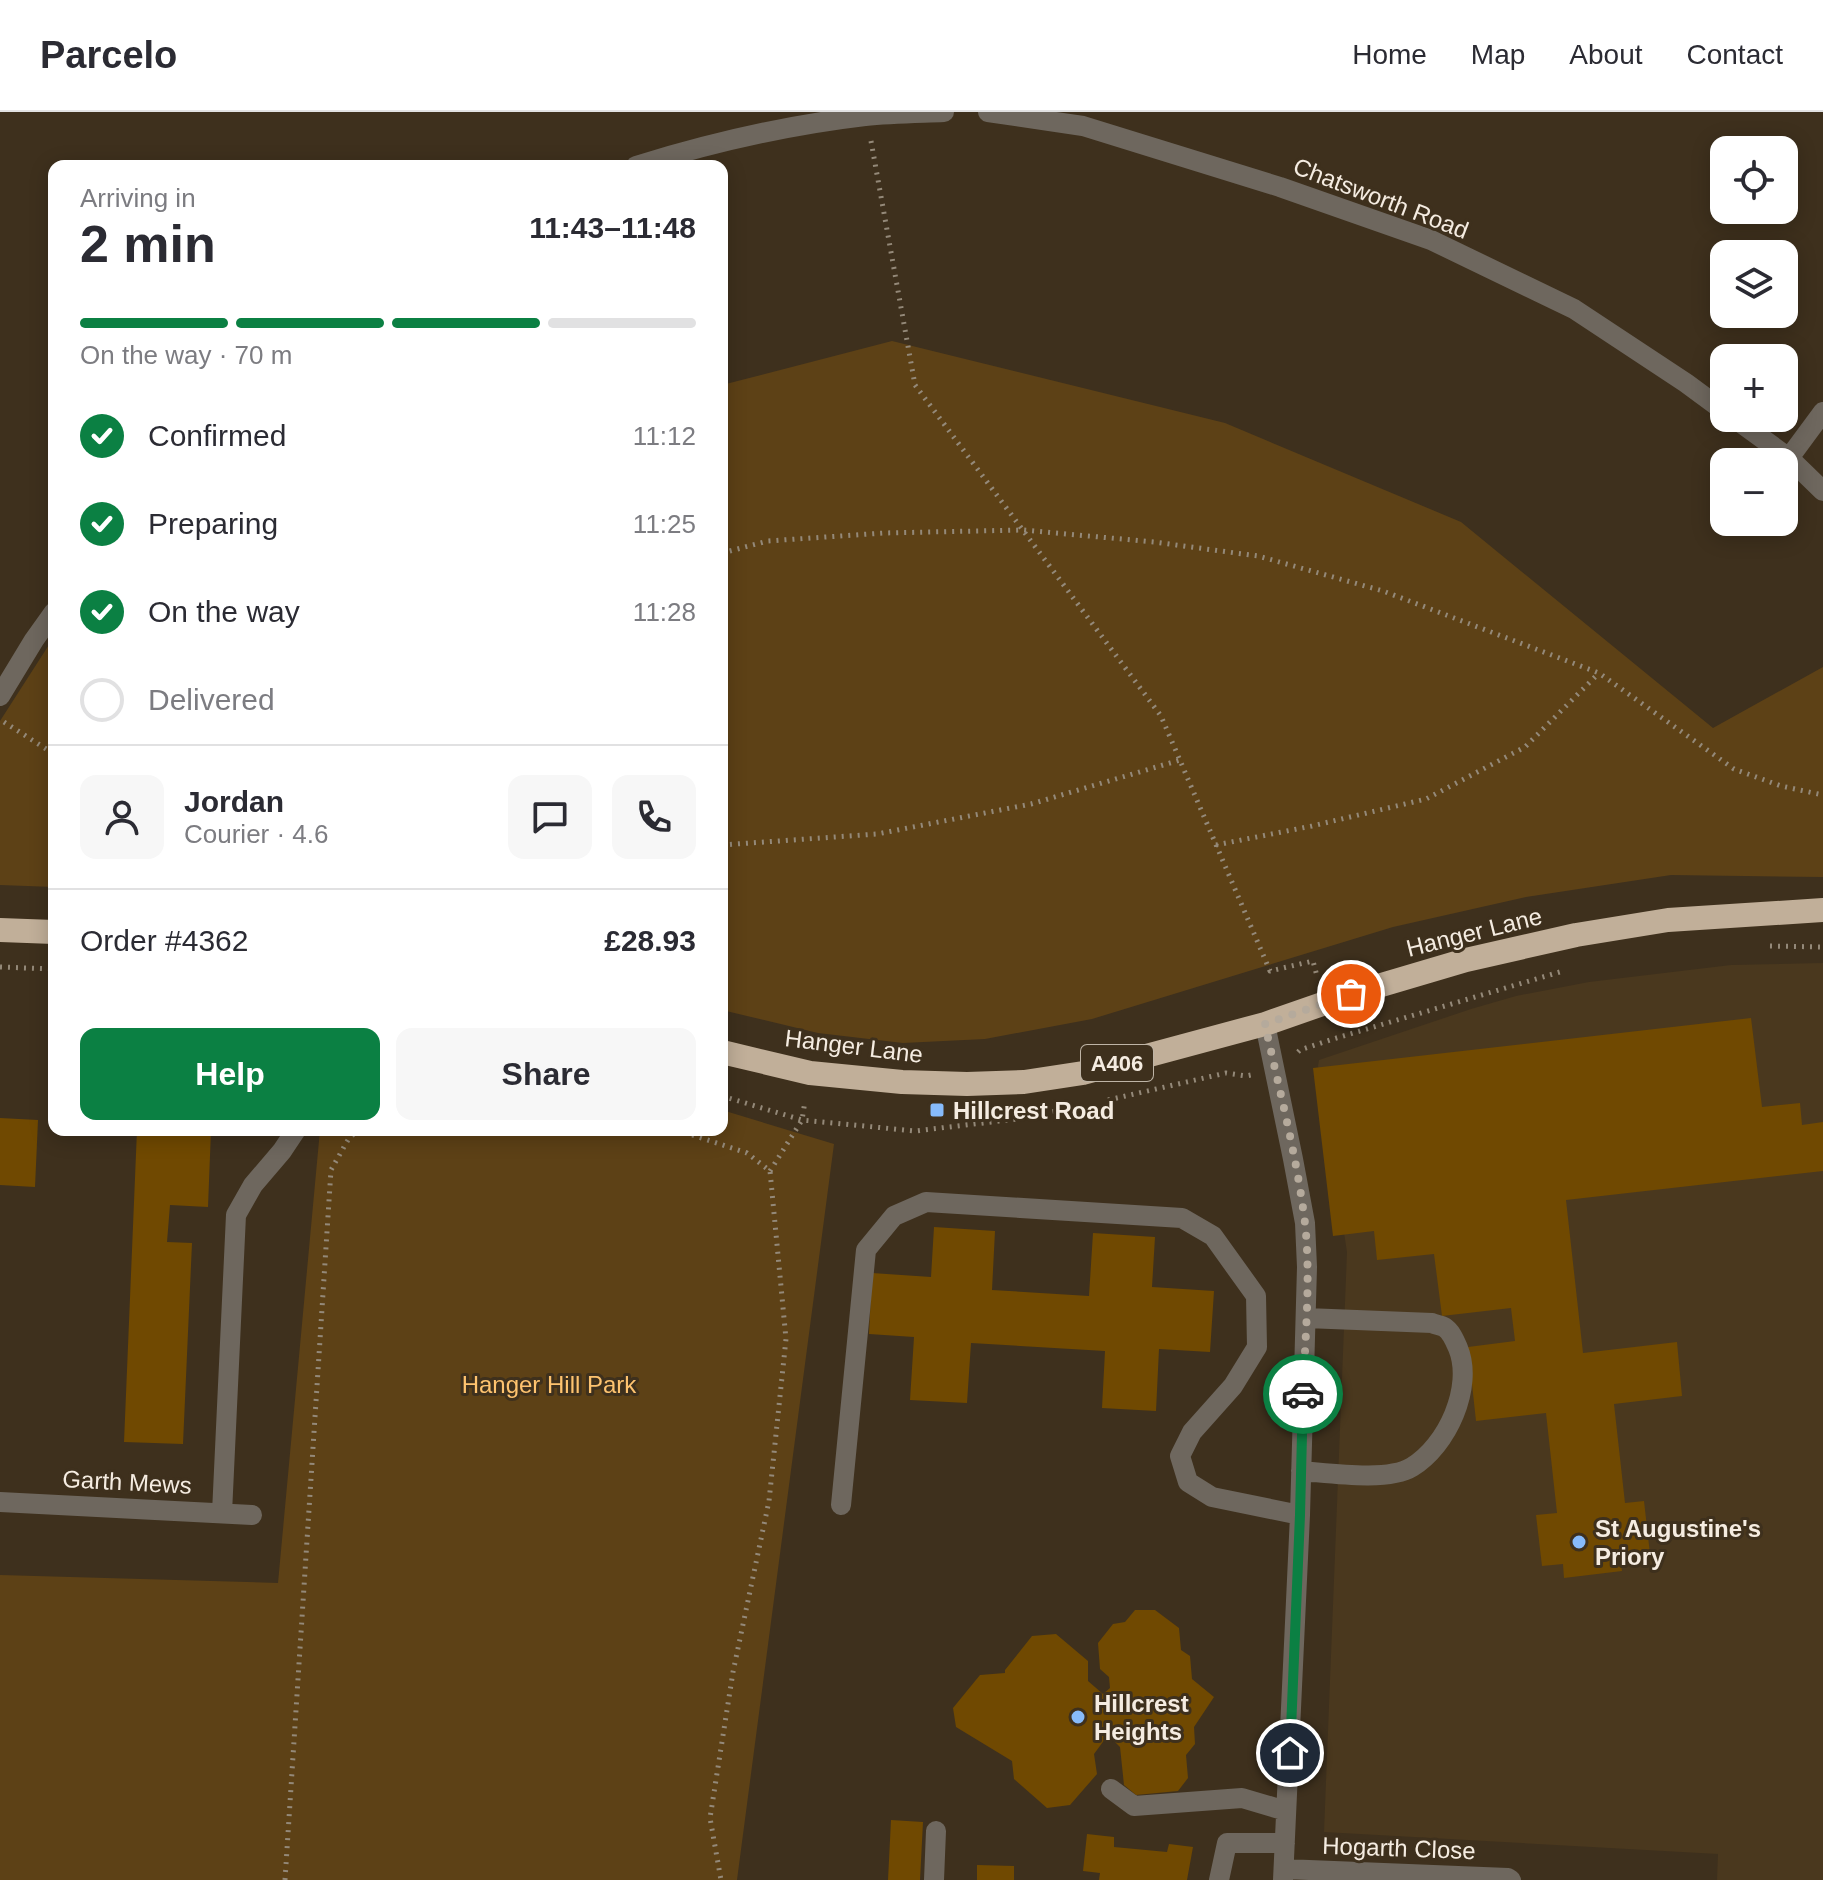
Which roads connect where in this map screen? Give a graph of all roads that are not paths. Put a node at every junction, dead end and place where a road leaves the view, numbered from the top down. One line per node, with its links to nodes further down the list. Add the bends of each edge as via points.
1 (944, 112): 3 (street)
2 (988, 112): 5 (street, Chatsworth Road, via 1083,126 1431,240 1574,309)
3 (866, 114): 4 (street)
4 (655, 160)
5 (1710, 401)
6 (1823, 412): 9 (street)
7 (1753, 432): 8 (street)
8 (1775, 448)
9 (1796, 448)
10 (1798, 467): 11 (street)
11 (1823, 491)
12 (48, 620): 13 (street)
13 (0, 696)
14 (1823, 910): 17 (highway, Hanger Lane / A406, via 1668,920 1576,935 1466,960)
15 (0, 930): 16 (highway)
16 (48, 932)
17 (1265, 1024): 18 (highway, Hanger Lane / A406, via 1083,1073 1024,1082 902,1082 810,1073); 20 (street, via 1305,1223)
18 (728, 1053)
19 (292, 1136): 24 (street, via 236,1215)
20 (1306, 1318): 21 (street); 21 (street, via 1432,1323 1446,1328 1454,1339 1464,1371 1453,1418 1411,1468 1383,1475)
21 (1301, 1471): 26 (street)
22 (0, 1502): 24 (street, Garth Mews)
23 (841, 1505): 26 (street, via 866,1250 894,1216 926,1202 1182,1218 1213,1236 1256,1296 1257,1347 1233,1386 1192,1432 1180,1456 1188,1482 1212,1497)
24 (222, 1513): 25 (street, Garth Mews)
25 (252, 1515)
26 (1300, 1515): 28 (street)
27 (1111, 1789): 28 (street, via 1134,1806 1242,1798)
28 (1286, 1811): 30 (street)
29 (936, 1831): 32 (street)
30 (1285, 1843): 31 (street); 33 (street, via 1227,1843)
31 (1284, 1874): 34 (street, Hogarth Close)
32 (934, 1880)
33 (1219, 1880)
34 (1511, 1880)

